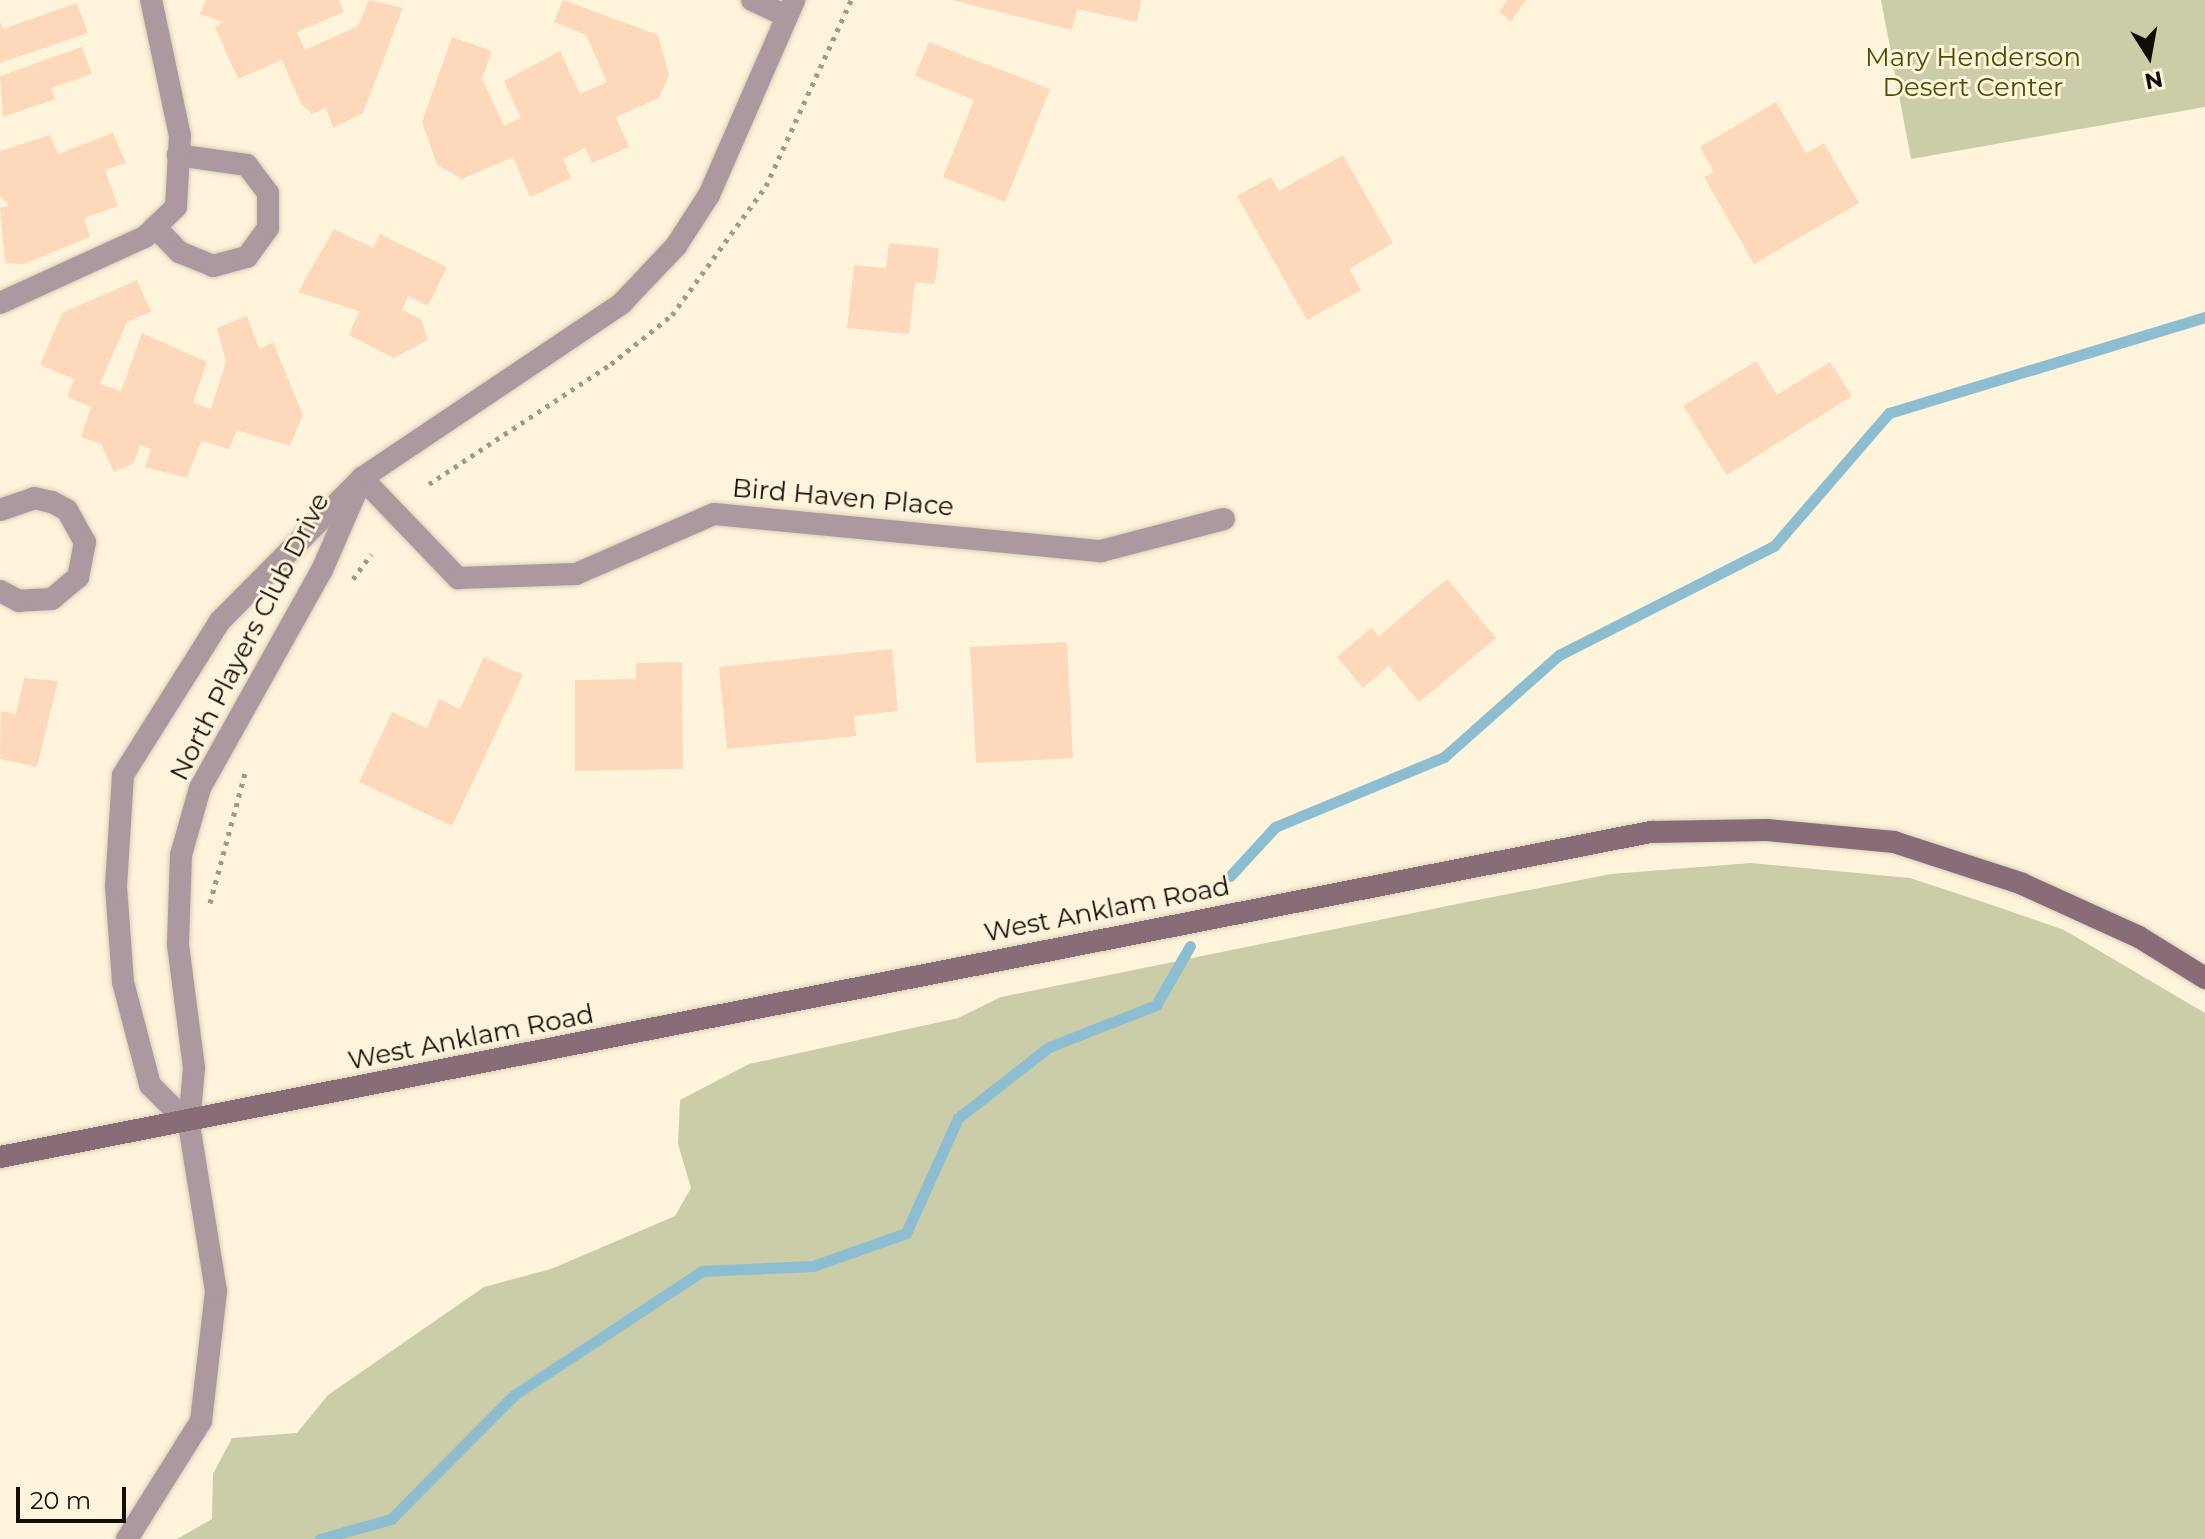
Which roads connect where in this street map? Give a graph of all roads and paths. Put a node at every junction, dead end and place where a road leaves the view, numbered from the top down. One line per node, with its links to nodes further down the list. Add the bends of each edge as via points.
1 (151, 0): 4 (street)
2 (752, 0): 3 (street)
3 (791, 8): 7 (street, North Players Club Drive, via 709,195 676,246 622,303)
4 (178, 155): 5 (street, via 176,207); 5 (street, via 247,165 268,193 268,228 247,257 213,266 179,252)
5 (155, 227): 6 (street)
6 (0, 303)
7 (362, 478): 9 (street, Bird Haven Place, via 458,578 576,574 714,514 1101,551); 16 (street, North Players Club Drive, via 322,570 200,788 181,855 178,944 194,1068); 16 (street, North Players Club Drive, via 220,621 123,775 116,886 123,982 150,1085)
8 (0, 510): 11 (street, via 34,498 52,502 73,518 85,542 78,577 52,599 19,601)
9 (1224, 519)
10 (371, 554): 12 (path)
11 (0, 591)
12 (343, 591)
13 (247, 763): 14 (path)
14 (206, 916)
15 (2205, 978): 16 (main road, West Anklam Road, via 2139,937 2020,883 1894,842 1767,830 1651,832)
16 (189, 1124): 17 (main road, West Anklam Road); 18 (street, via 216,1291 201,1421)
17 (0, 1157)
18 (127, 1539)

